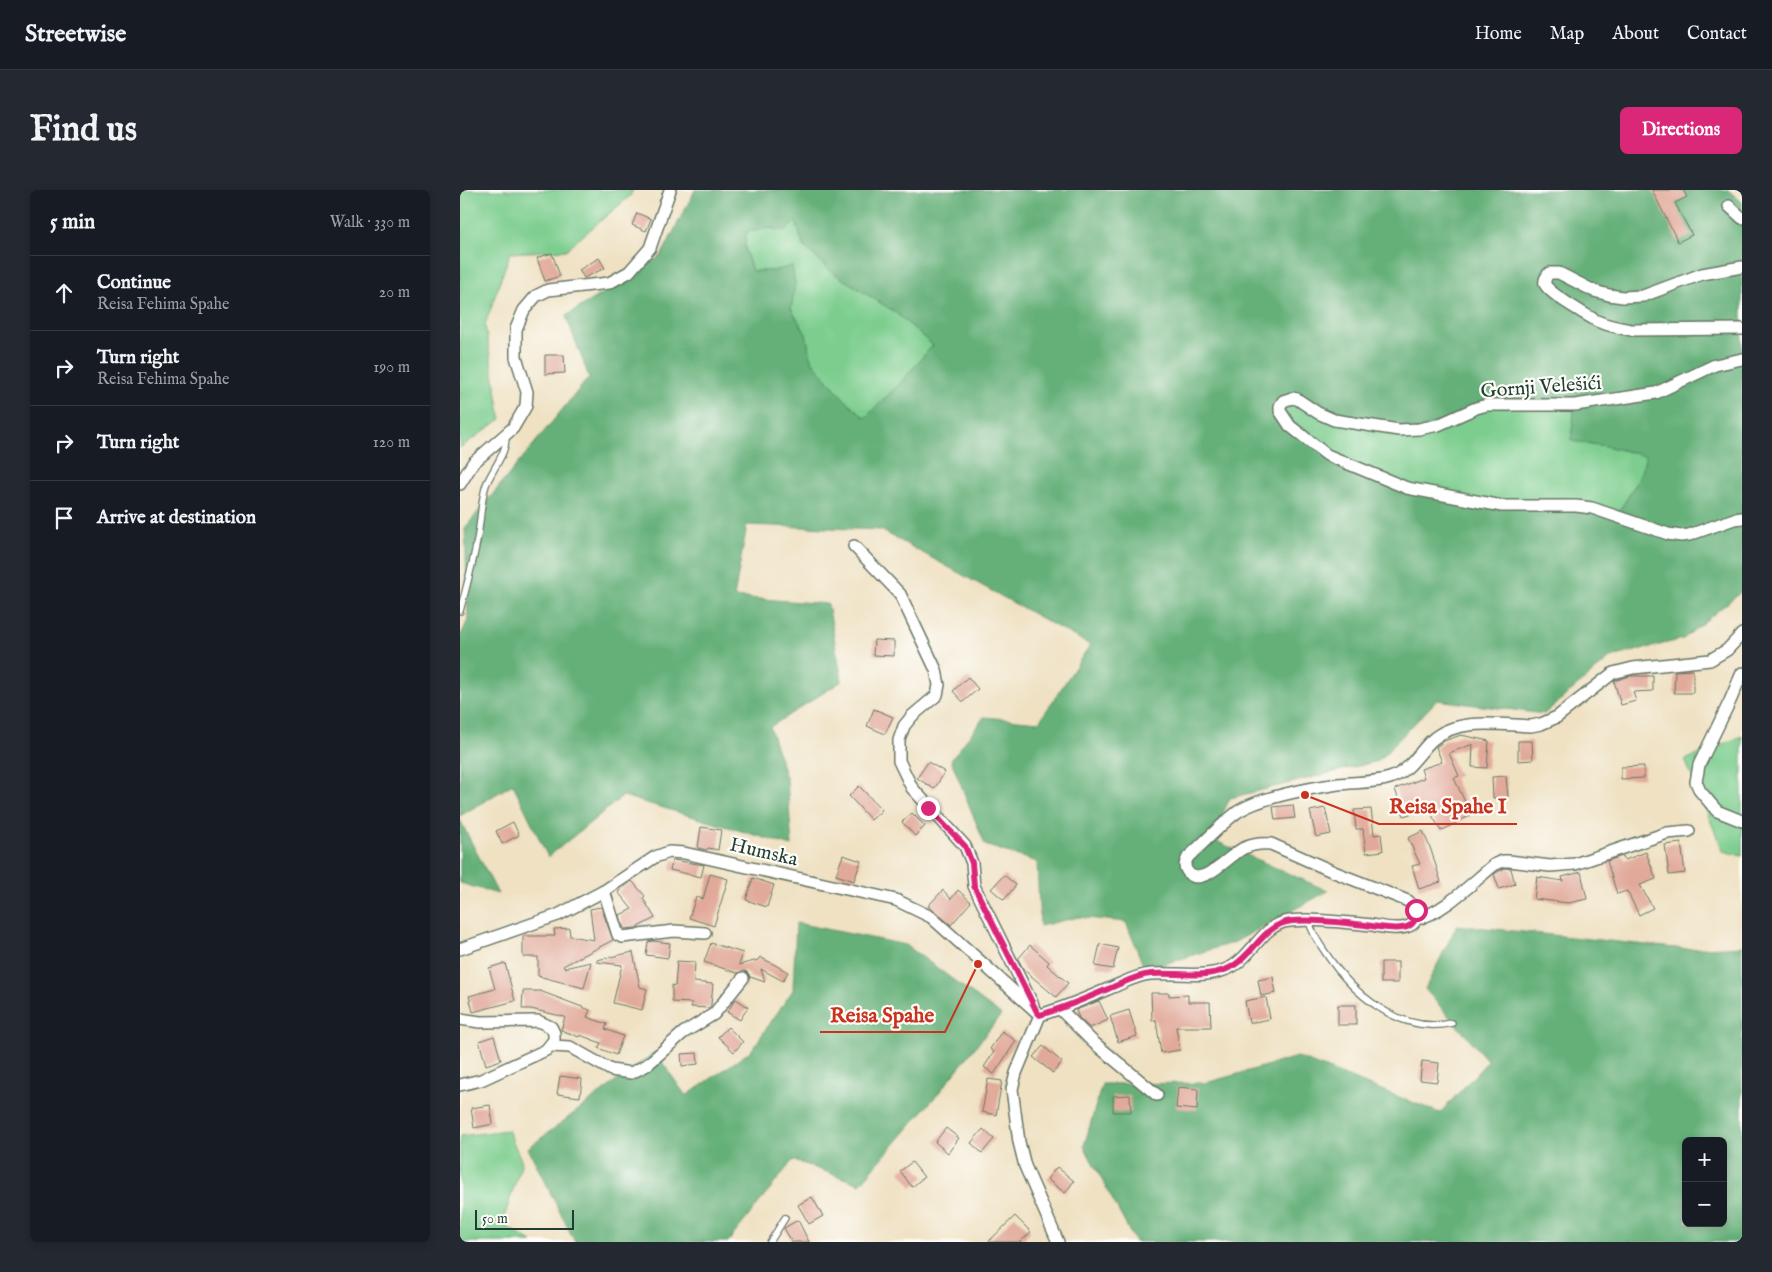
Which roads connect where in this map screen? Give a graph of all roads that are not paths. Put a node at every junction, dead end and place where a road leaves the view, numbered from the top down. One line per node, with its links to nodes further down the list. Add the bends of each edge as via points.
1 (670, 190): 7 (street, via 650,248 630,272 609,283 548,290 536,296 524,310 516,329 516,357 527,392 526,406)
2 (1729, 206): 3 (street)
3 (1742, 218)
4 (1742, 267): 5 (street, via 1702,274 1643,296 1610,296 1559,273 1549,273 1545,284 1557,296 1597,321 1616,328)
5 (1742, 329)
6 (1742, 359): 9 (street, Gornji Velešići, via 1715,365 1656,393 1575,405 1487,405 1419,430 1334,420 1292,398 1283,401 1280,411 1290,426 1327,455 1407,488 1502,506 1592,508 1681,536)
7 (505, 435): 8 (street, via 473,463); 11 (lane, via 505,448 484,490 478,536)
8 (460, 484)
9 (1742, 518)
10 (854, 546): 23 (street, via 900,594 936,670 937,695 904,726 899,740 899,761 912,788 965,846 972,863 974,886)
11 (460, 610)
12 (1742, 634): 17 (street, via 1727,650 1710,660 1612,673 1566,711 1541,724 1465,725 1448,730 1432,741 1404,770 1390,778 1337,784 1249,805 1185,862 1188,873 1198,878 1242,849 1259,843 1271,844 1401,898 1413,906)
13 (1742, 673): 14 (street, via 1699,765 1696,782 1717,811)
14 (1742, 821)
15 (1689, 830): 17 (street, via 1667,833 1574,864 1550,866 1504,861 1494,865 1438,911)
16 (604, 891): 19 (street, via 618,935 674,930); 20 (street, Humska, via 558,915); 23 (street, Humska, via 655,857 669,852 684,852 896,900 931,917)
17 (1416, 919): 18 (street, via 1409,926 1397,928)
18 (1309, 921): 22 (street, via 1283,922 1269,930 1233,966 1210,975 1148,974); 25 (lane, via 1332,964 1367,999 1387,1013 1406,1020 1424,1025)
19 (706, 933)
20 (460, 949)
21 (743, 978): 26 (street, via 714,1014 683,1033 647,1065 631,1073 611,1070 570,1047)
22 (1060, 1009): 23 (street); 28 (street, via 1092,1042)
23 (1038, 1013): 31 (street, via 1012,1089 1025,1166)
24 (460, 1019): 26 (street, via 538,1021 551,1027 554,1040)
25 (1452, 1023)
26 (551, 1046): 27 (street, via 481,1080)
27 (460, 1085)
28 (1157, 1095)
29 (785, 1218): 30 (lane)
30 (770, 1242)
31 (1058, 1242)

